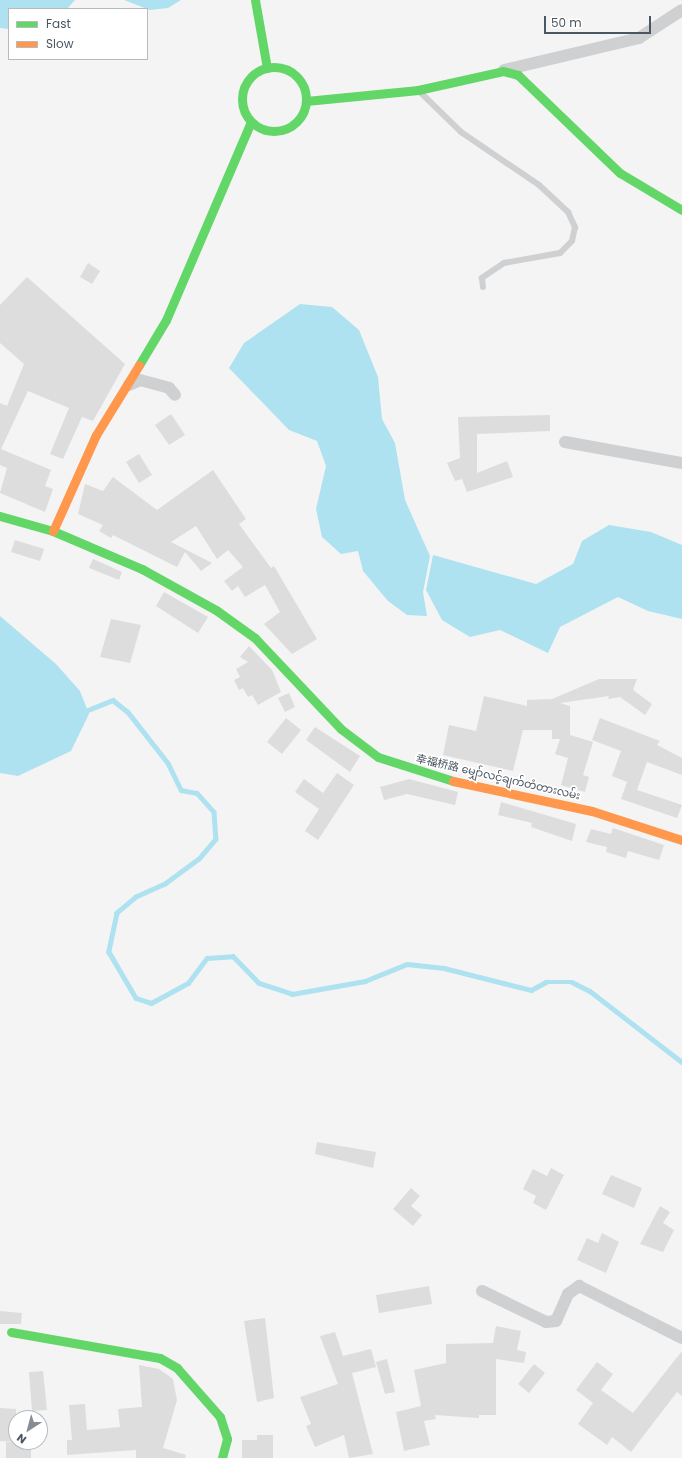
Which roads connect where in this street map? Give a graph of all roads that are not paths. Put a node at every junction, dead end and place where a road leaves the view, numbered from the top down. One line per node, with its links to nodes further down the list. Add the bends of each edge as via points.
1 (255, 0): 3 (street)
2 (682, 10): 4 (street, via 639,38)
3 (267, 68): 6 (street, via 283,68 293,73 300,81); 7 (street, via 253,74 242,92 244,108)
4 (503, 71): 5 (street); 8 (street, via 518,75 620,173)
5 (418, 90): 6 (street); 9 (lane, via 461,132 539,185 568,212 575,227 572,241 560,253 504,263 482,278)
6 (306, 101): 7 (street, via 298,120 286,129 270,131)
7 (252, 122): 10 (street, via 166,320)
8 (682, 210)
9 (483, 287)
10 (129, 385): 11 (street, via 140,380 169,388); 15 (street, via 96,435)
11 (175, 394)
12 (565, 442): 13 (street)
13 (682, 464)
14 (0, 516): 15 (street, 幸福桥路 မျှော်လင့်ချက်တံတားလမ်း)
15 (53, 531): 16 (street, 幸福桥路 မျှော်လင့်ချက်တံတားလမ်း, via 142,569 216,610 255,638 341,729 378,757 433,777 592,811)
16 (682, 840)
17 (482, 1291): 19 (street, via 546,1322 556,1321 568,1294 579,1286)
18 (11, 1332): 20 (street, via 160,1358 177,1368 220,1417 227,1438)
19 (682, 1338)
20 (222, 1458)

